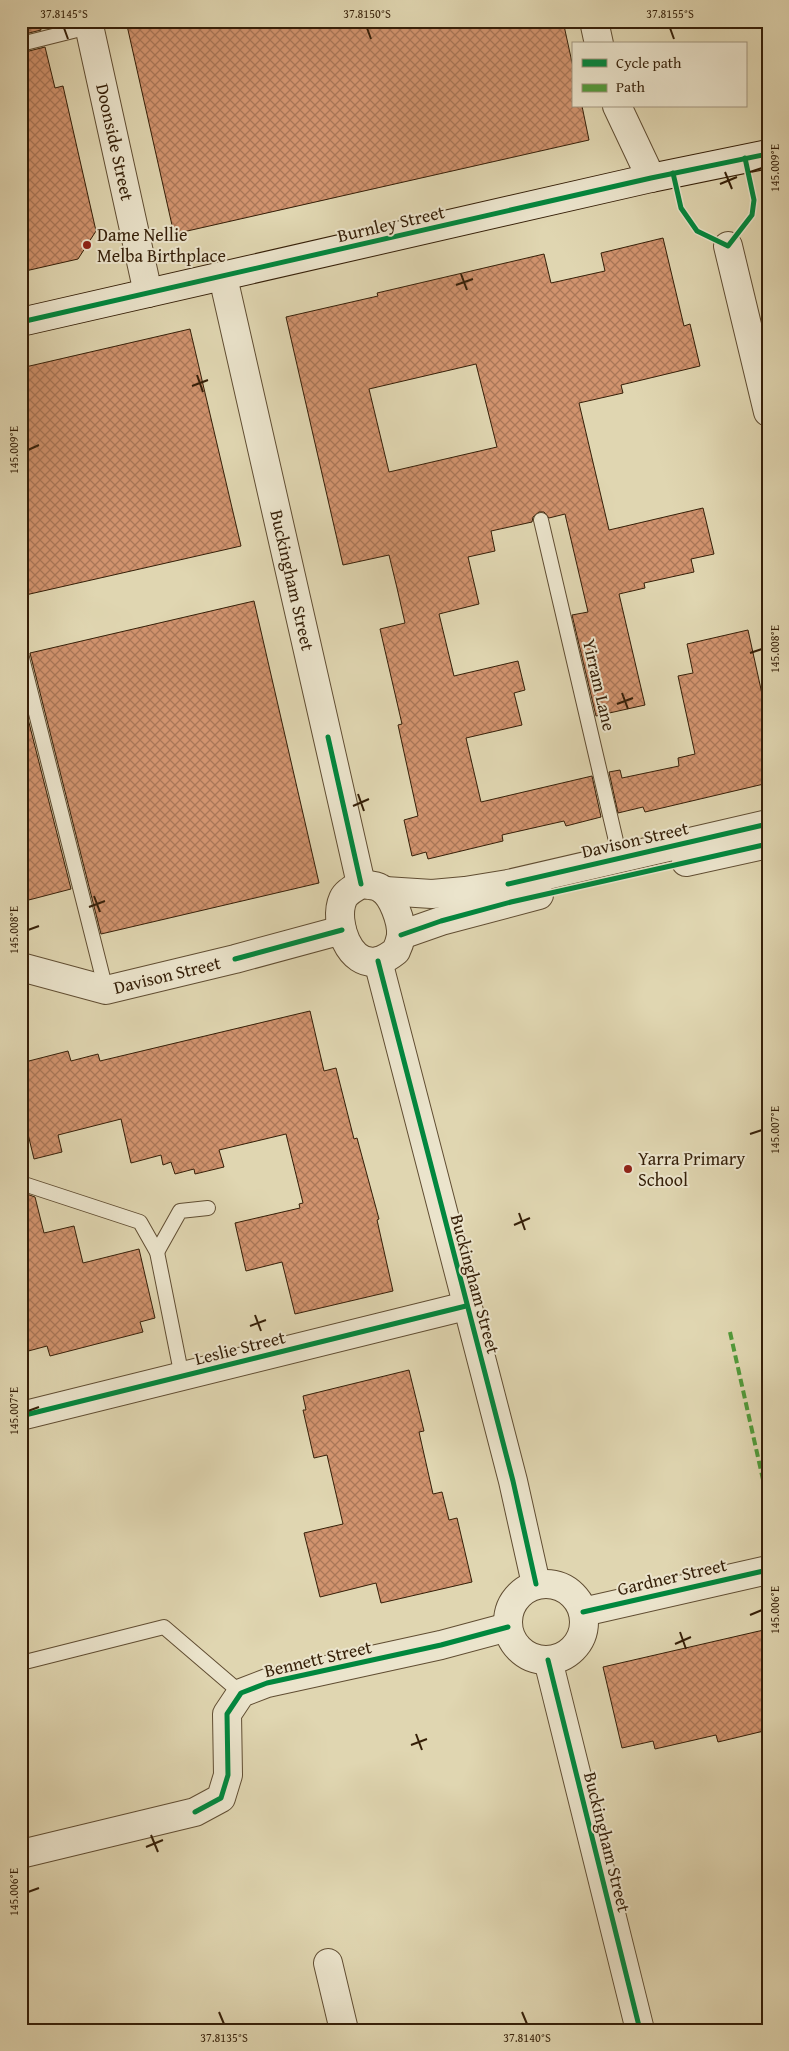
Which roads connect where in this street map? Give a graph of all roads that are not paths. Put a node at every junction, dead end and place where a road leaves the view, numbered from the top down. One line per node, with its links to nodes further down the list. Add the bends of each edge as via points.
1 (594, 21): 3 (street)
2 (88, 24): 4 (lane); 10 (street, Doonside Street)
3 (599, 42)
4 (21, 44)
5 (618, 108): 7 (street)
6 (768, 154): 7 (street, Burnley Street)
7 (651, 178): 9 (street, Burnley Street)
8 (728, 246): 12 (street)
9 (223, 277): 10 (street, Burnley Street); 18 (street, Buckingham Street)
10 (148, 293): 11 (street, Burnley Street)
11 (21, 322)
12 (768, 412)
13 (541, 520): 17 (lane, Yirram Lane)
14 (21, 654): 23 (lane)
15 (768, 824): 17 (street, Davison Street)
16 (768, 844): 17 (street, Davison Street)
17 (622, 867): 18 (street, Davison Street, via 432,894); 20 (street, Davison Street)
18 (373, 888): 19 (street, via 347,893 340,910); 20 (street, via 392,899)
19 (342, 930): 21 (street, via 357,957); 23 (street, Davison Street)
20 (401, 935): 21 (street, via 396,951)
21 (378, 961): 27 (street, Buckingham Street)
22 (21, 967): 23 (street, Davison Street)
23 (106, 990)
24 (21, 1183): 26 (lane, via 140,1222)
25 (208, 1208): 26 (lane, via 180,1211)
26 (156, 1252): 28 (lane)
27 (466, 1306): 28 (street, Leslie Street); 31 (street, Buckingham Street, via 513,1481)
28 (182, 1376): 29 (street, Leslie Street)
29 (21, 1416)
30 (768, 1570): 32 (street, Gardner Street)
31 (536, 1584): 32 (street, via 549,1583 571,1592); 33 (street, via 526,1588 511,1605)
32 (583, 1612): 34 (street, via 585,1623 577,1644 559,1658)
33 (508, 1627): 34 (street, via 518,1648 537,1659); 36 (street, Bennett Street, via 267,1683)
34 (548, 1660): 40 (street, Buckingham Street)
35 (21, 1663): 36 (lane, via 164,1627)
36 (241, 1693): 37 (street, via 227,1714 228,1775 221,1798 195,1812)
37 (21, 1854)
38 (328, 1963): 39 (street)
39 (344, 2030)
40 (640, 2030)

